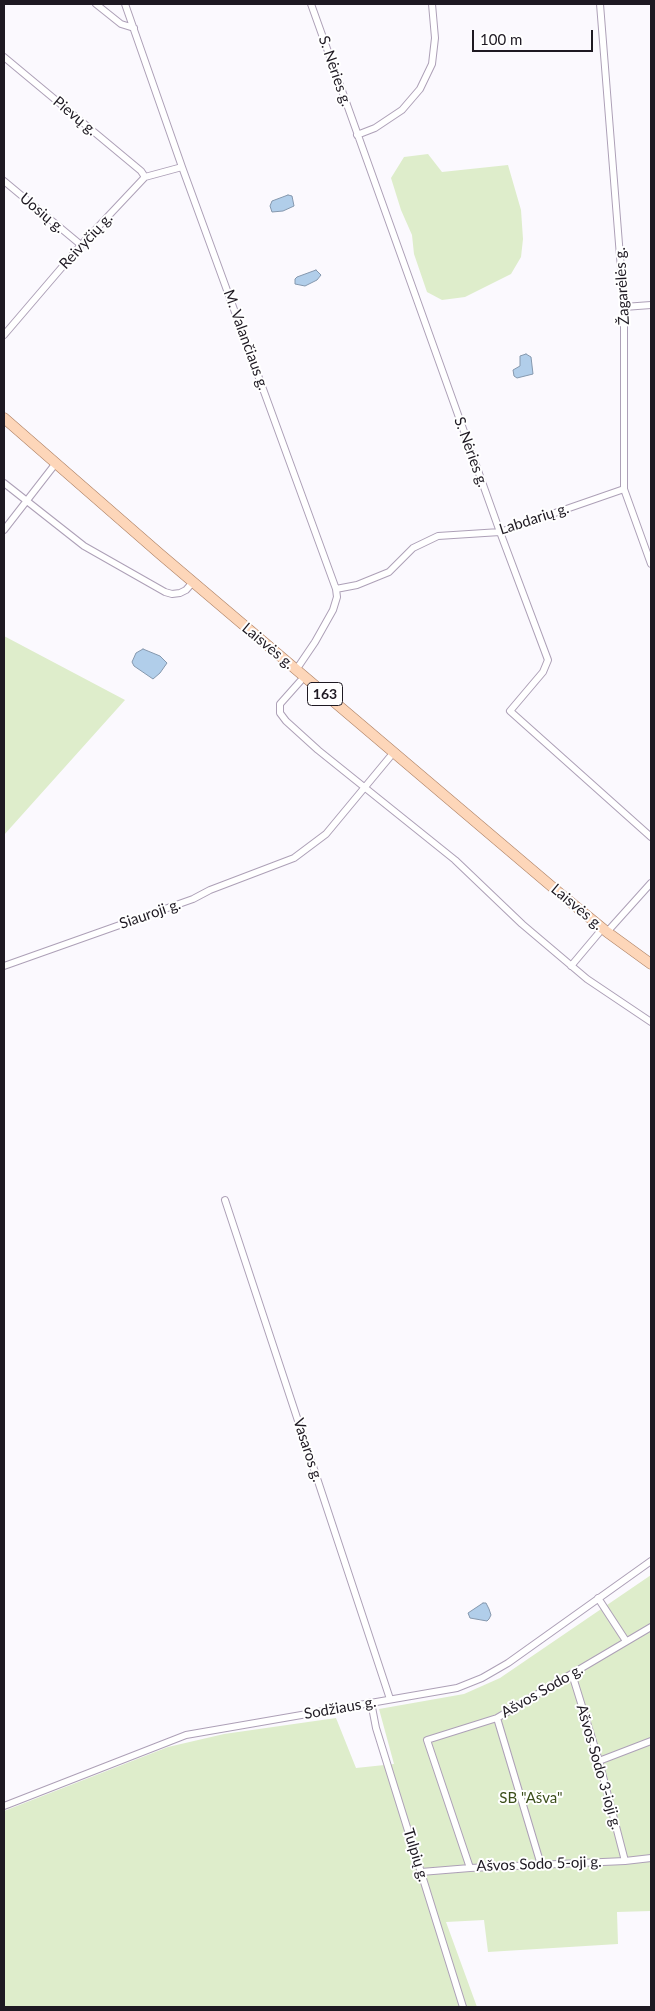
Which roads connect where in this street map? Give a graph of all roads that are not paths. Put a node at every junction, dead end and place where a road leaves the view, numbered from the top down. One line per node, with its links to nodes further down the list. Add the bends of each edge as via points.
1 (96, 4): 6 (street, via 121,24)
2 (125, 4): 6 (street, M. Valančiaus g.)
3 (311, 4): 8 (street, S. Nėries g.)
4 (432, 4): 8 (street, via 435,38 432,64 420,89 402,110)
5 (600, 4): 14 (street, Žagarėlės g.)
6 (134, 28): 9 (street, M. Valančiaus g.)
7 (4, 56): 10 (street, Pievų g.)
8 (357, 136): 22 (street, S. Nėries g.)
9 (182, 167): 10 (street); 25 (street, M. Valančiaus g.)
10 (145, 177): 12 (street, Reivyčių g.)
11 (4, 181): 12 (street, Uosių g.)
12 (81, 245): 15 (street, Reivyčių g.)
13 (651, 305): 14 (street)
14 (624, 307): 19 (street, Žagarėlės g.)
15 (4, 336)
16 (4, 418): 17 (main road, Laisvės g. / 163)
17 (56, 463): 20 (street); 24 (main road, Laisvės g. / 163)
18 (4, 483): 20 (street)
19 (624, 489): 22 (street, Labdarių g.); 23 (street, Žagarėlės g.)
20 (26, 500): 21 (street); 24 (street, via 84,546 165,592 180,593)
21 (4, 530)
22 (500, 532): 25 (street, Labdarių g., via 438,536 413,548 389,572 357,585); 29 (street, S. Nėries g., via 548,660 543,672 510,711)
23 (651, 564)
24 (193, 582): 26 (main road, Laisvės g. / 163)
25 (336, 589): 26 (street, via 333,610)
26 (300, 673): 27 (main road, Laisvės g. / 163); 28 (street, via 280,704 280,713 318,750)
27 (394, 752): 28 (street, Siauroji g.); 31 (main road, Laisvės g. / 163)
28 (366, 788): 33 (street, Siauroji g., via 326,834 294,858 193,899); 34 (street, via 455,860)
29 (651, 837)
30 (651, 883): 31 (street)
31 (605, 930): 32 (main road, Laisvės g. / 163); 34 (street)
32 (651, 964)
33 (4, 966)
34 (571, 966): 35 (street)
35 (651, 1022)
36 (225, 1200): 42 (street, Vasaros g.)
37 (651, 1561): 38 (street, Sodžiaus g.)
38 (598, 1598): 40 (street); 42 (street, Sodžiaus g., via 482,1678 457,1688)
39 (651, 1627): 40 (street, Ašvos Sodo g.)
40 (626, 1641): 41 (street, Ašvos Sodo g.)
41 (572, 1674): 44 (street, Ašvos Sodo g.); 47 (street, Ašvos Sodo 3-ioji g.)
42 (390, 1699): 43 (street, Sodžiaus g.)
43 (371, 1702): 48 (street, Sodžiaus g., via 186,1735); 53 (street, Tulpių g., via 376,1728)
44 (497, 1718): 45 (street, Ašvos Sodo g.); 51 (street)
45 (427, 1740): 52 (street, Ašvos Sodo 5-oji g.)
46 (651, 1741): 47 (street)
47 (599, 1760): 50 (street, Ašvos Sodo 3-ioji g.)
48 (4, 1806)
49 (651, 1858): 50 (street, Ašvos Sodo 5-oji g.)
50 (625, 1861): 51 (street, Ašvos Sodo 5-oji g.)
51 (541, 1865): 52 (street, Ašvos Sodo 5-oji g.)
52 (470, 1868): 53 (street)
53 (421, 1872): 54 (street, Tulpių g.)
54 (463, 2007)

